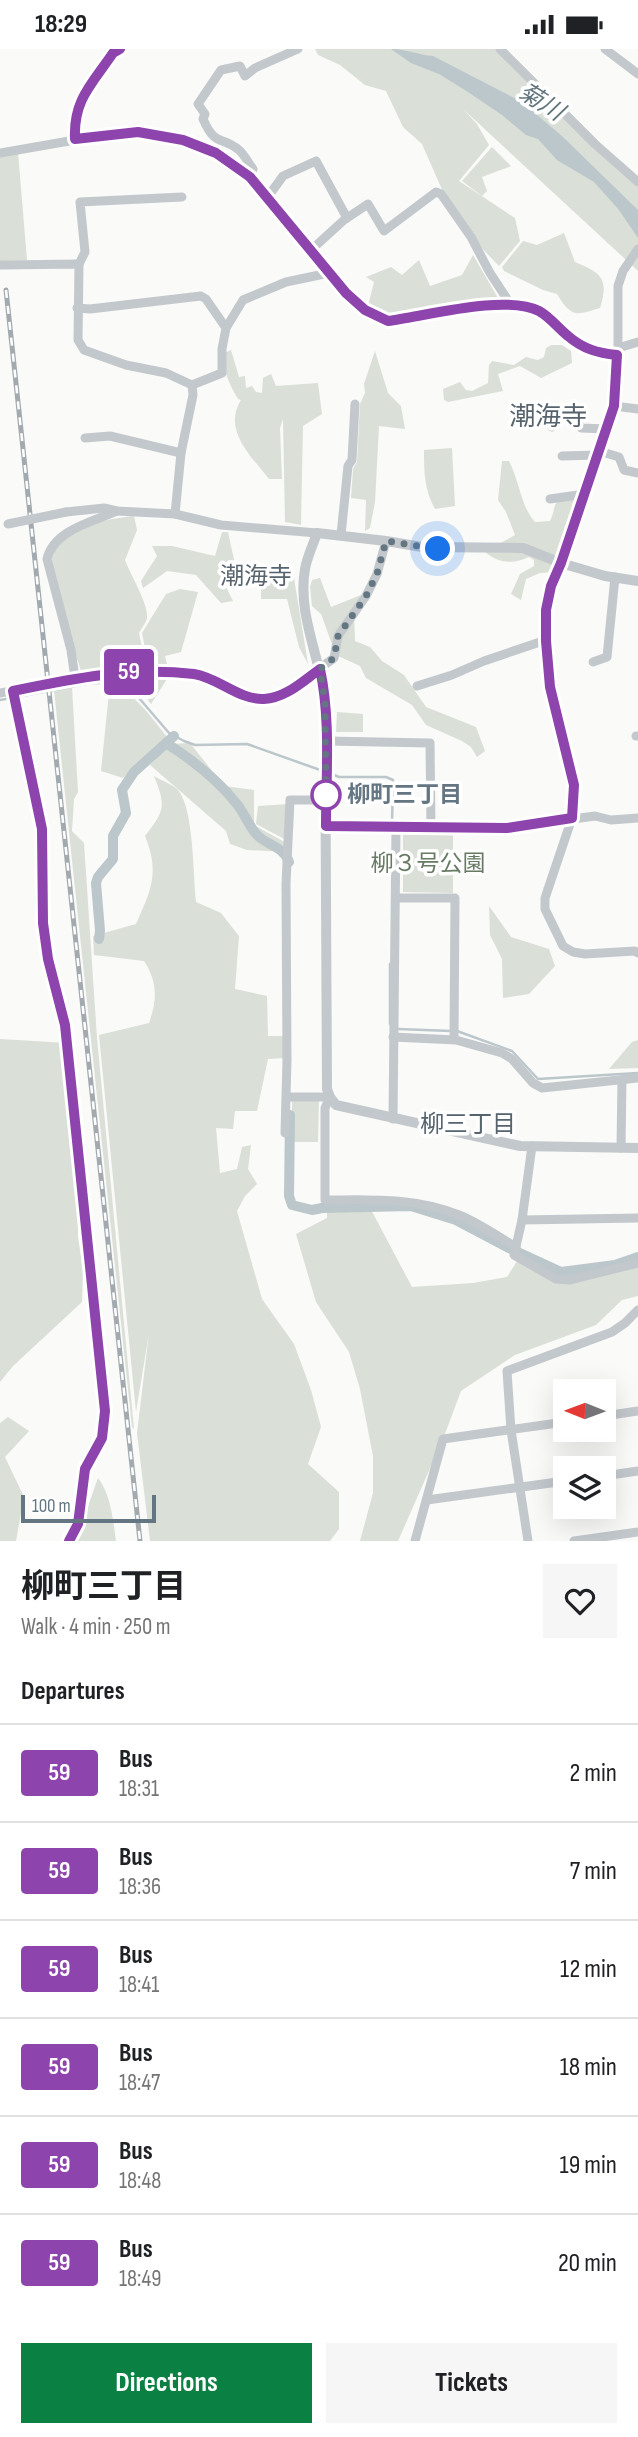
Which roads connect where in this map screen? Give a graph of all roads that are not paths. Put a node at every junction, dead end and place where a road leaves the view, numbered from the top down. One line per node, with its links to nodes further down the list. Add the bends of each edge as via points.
1 (120, 49): 6 (street, via 78,104)
2 (298, 49): 8 (street, via 245,76 240,66 221,70 198,104 215,139 239,149 253,169)
3 (500, 49): 9 (street)
4 (605, 49): 5 (street)
5 (638, 74)
6 (75, 139): 7 (street); 8 (street, via 160,134 216,153)
7 (0, 153)
8 (250, 177): 11 (street)
9 (638, 182)
10 (182, 197): 15 (street, via 80,202 85,252)
11 (267, 198): 12 (street, via 283,176 316,162); 14 (street)
12 (347, 218): 14 (street); 18 (street, via 368,204 384,231 436,193 441,194)
13 (638, 249): 22 (street, via 618,286)
14 (310, 251): 17 (street)
15 (79, 264): 16 (street); 19 (street)
16 (0, 265)
17 (329, 273): 18 (street, via 365,310 388,321); 20 (street, via 286,282 243,300)
18 (511, 305): 22 (street, via 538,311 580,346 596,353)
19 (77, 308): 20 (street, via 201,296); 23 (street, via 78,340 85,351 166,373)
20 (226, 328): 23 (street, via 222,373)
21 (638, 342): 22 (street)
22 (618, 351): 25 (street)
23 (192, 385): 30 (street)
24 (355, 404): 40 (street)
25 (614, 406): 26 (street); 28 (street)
26 (638, 409)
27 (552, 427): 28 (street, via 559,417 576,417 581,429)
28 (607, 429): 31 (street)
29 (85, 438): 30 (street, via 110,436)
30 (181, 453): 37 (street)
31 (599, 453): 32 (street); 33 (street, via 618,457 624,470); 34 (street)
32 (562, 456)
33 (638, 473)
34 (584, 494): 35 (street); 42 (street)
35 (550, 499)
36 (117, 511): 37 (street); 38 (street, bridge, via 104,507); 48 (street, via 64,534 50,548 47,559)
37 (176, 514): 39 (street, via 221,525)
38 (4, 525)
39 (317, 533): 40 (street); 47 (street, via 303,584)
40 (341, 535): 41 (street)
41 (386, 541): 42 (street, via 443,549 523,548); 47 (street, via 366,596 338,636 334,658)
42 (561, 563): 43 (street); 45 (street, via 546,610)
43 (615, 577): 44 (street); 46 (street, via 607,657)
44 (638, 581)
45 (546, 641): 49 (street); 54 (street, via 550,687 574,785)
46 (593, 662)
47 (320, 669): 48 (street, via 283,695 264,699 248,697 195,674 114,672); 52 (street)
48 (75, 678): 50 (street)
49 (417, 686)
50 (13, 691): 51 (street); 87 (street, via 42,829 43,923 65,1025 105,1411 102,1438 85,1469 78,1524)
51 (0, 693)
52 (326, 741): 53 (street); 58 (street, via 430,743)
53 (326, 800): 56 (street); 65 (street, via 290,800)
54 (572, 818): 55 (street); 58 (street, via 507,828); 60 (street, via 545,909 564,946 573,952)
55 (638, 818)
56 (326, 826): 57 (street); 66 (street)
57 (397, 828): 58 (street); 59 (street)
58 (431, 828)
59 (397, 898): 61 (street); 62 (street, via 455,898)
60 (638, 953)
61 (393, 1037): 62 (street); 67 (street)
62 (454, 1039): 64 (street, via 502,1053 542,1088)
63 (638, 1079): 64 (street)
64 (622, 1080): 70 (street)
65 (287, 1097): 66 (street); 68 (street)
66 (330, 1097): 67 (street, via 337,1105); 74 (street, via 325,1108 325,1200 425,1204 461,1215)
67 (393, 1119): 69 (street, via 503,1144)
68 (285, 1133)
69 (532, 1146): 70 (street); 73 (street)
70 (621, 1148): 71 (street)
71 (638, 1148)
72 (638, 1218): 73 (street)
73 (522, 1220): 74 (street)
74 (516, 1247): 75 (street, via 514,1255 556,1279 570,1280)
75 (638, 1263)
76 (638, 1310): 80 (street, via 612,1332 507,1371)
77 (638, 1411): 78 (street)
78 (616, 1414)
79 (553, 1424): 80 (street)
80 (511, 1430): 84 (street); 85 (street, via 443,1439)
81 (638, 1471): 82 (street)
82 (616, 1474)
83 (553, 1483): 84 (street)
84 (520, 1488): 85 (street); 89 (street)
85 (427, 1500): 88 (street)
86 (638, 1532): 90 (street)
87 (69, 1541)
88 (415, 1541)
89 (528, 1541)
90 (574, 1541)

